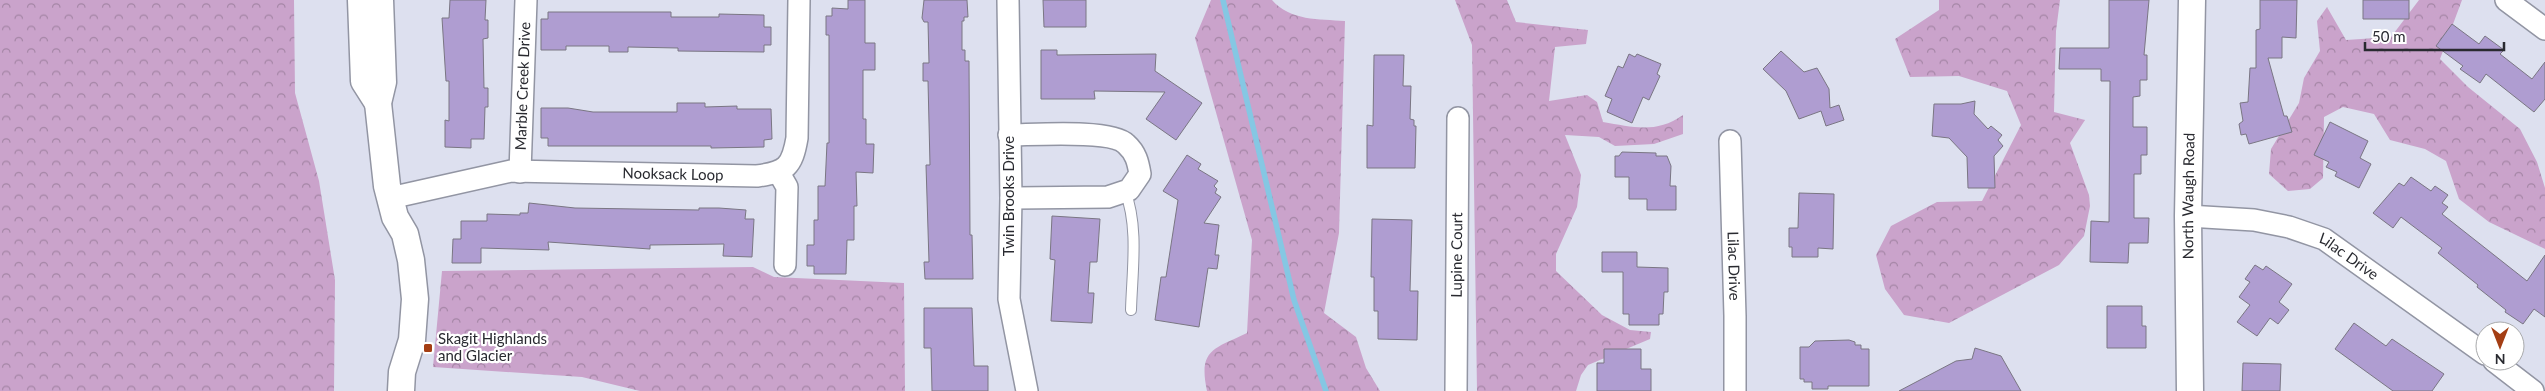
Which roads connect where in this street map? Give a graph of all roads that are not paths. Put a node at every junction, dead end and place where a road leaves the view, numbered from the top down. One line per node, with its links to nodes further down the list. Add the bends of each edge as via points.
1 (361, 0): 9 (street, via 364,81)
2 (380, 0): 9 (street, via 383,82)
3 (526, 0): 13 (street, Marble Creek Drive)
4 (799, 0): 14 (street, via 797,138 794,159)
5 (1008, 0): 11 (street, Twin Brooks Drive)
6 (2192, 0): 18 (street, North Waugh Road)
7 (2506, 0): 8 (street)
8 (2545, 28)
9 (378, 103): 17 (street)
10 (1458, 118): 25 (street, Lupine Court)
11 (1008, 135): 15 (street, via 1103,135 1125,142 1138,158 1140,174); 16 (street, Twin Brooks Drive)
12 (1730, 141): 26 (street, Lilac Drive)
13 (520, 172): 14 (street, Nooksack Loop, via 757,176); 17 (street, Nooksack Loop, via 511,171)
14 (779, 173): 19 (street, via 787,187)
15 (1126, 191): 16 (street, via 1108,197); 20 (lane, via 1133,229)
16 (1011, 198): 24 (street, Twin Brooks Drive, via 1008,299)
17 (393, 208): 23 (street, via 390,231 398,295 397,346)
18 (2188, 216): 21 (street, Lilac Drive, via 2254,220 2289,227 2324,240); 27 (street, North Waugh Road)
19 (785, 265)
20 (1131, 310)
21 (2475, 347)
22 (2507, 371): 28 (street)
23 (401, 382)
24 (1027, 391)
25 (1456, 391)
26 (1735, 391)
27 (2190, 391)
28 (2533, 391)

